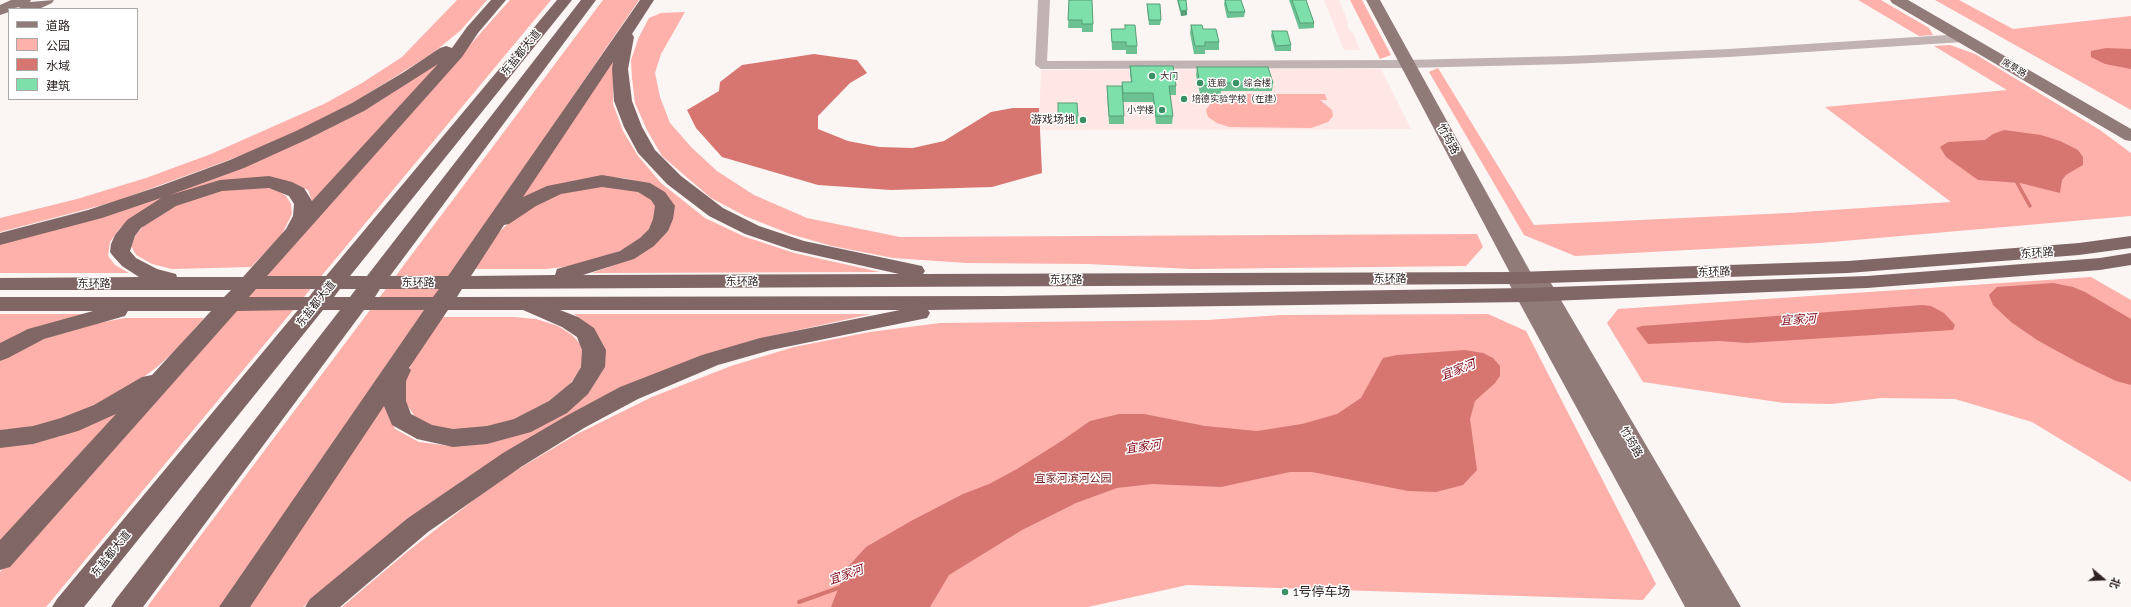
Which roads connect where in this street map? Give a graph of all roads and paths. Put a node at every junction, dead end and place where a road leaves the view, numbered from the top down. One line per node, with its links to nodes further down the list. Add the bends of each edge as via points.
1 (24, 0): 12 (main road)
2 (47, 0): 11 (main road)
3 (499, 0): 13 (highway)
4 (565, 0): 38 (highway, 东盐都大道)
5 (589, 0): 39 (highway, 东盐都大道)
6 (647, 0): 14 (highway)
7 (1044, 0): 16 (street, via 1042,65)
8 (1373, 0): 16 (main road, 竹筠路)
9 (1897, 0): 15 (main road, 席草路)
10 (1914, 0): 17 (main road, 席草路)
11 (28, 8)
12 (0, 10)
13 (472, 30): 19 (highway, via 456,54); 21 (highway, via 410,76 358,107 295,139 167,190 95,214)
14 (627, 30): 20 (highway); 28 (highway, via 620,69 623,101 633,127 647,153 674,180 716,212 752,230 799,246)
15 (1963, 38): 16 (street, via 1729,53); 18 (main road, 席草路)
16 (1407, 64): 27 (main road, 竹筠路)
17 (2131, 123)
18 (2131, 136)
19 (293, 233): 26 (highway, via 303,216 304,204 297,192 269,182 220,186 169,202 134,224 125,235 120,252 128,262 149,274); 35 (highway)
20 (486, 235): 29 (highway, via 508,214 529,202 554,190 580,184 602,181 643,187 658,196 665,206 658,231 627,255); 34 (highway)
21 (0, 239)
22 (2131, 242): 27 (highway, 东环路, via 2079,249 1848,267)
23 (2131, 259): 27 (highway, 东环路, via 2100,264 1867,282)
24 (676, 282): 28 (highway, 东环路); 29 (highway, 东环路); 31 (highway)
25 (0, 284): 26 (highway, 东环路)
26 (193, 284): 29 (highway, 东环路)
27 (1530, 285): 28 (highway, 东环路); 42 (main road, 竹筠路); 43 (main road, 竹筠路)
28 (1004, 291): 31 (highway, 东环路); 41 (highway, via 768,343 710,360 629,393 512,460 418,525)
29 (515, 292): 30 (highway, 东环路); 31 (highway, 东环路); 34 (highway, via 586,333 594,350 593,367 580,388 558,407 522,426 487,436 453,438 426,433 401,419 394,401 394,382)
30 (175, 302): 32 (highway, 东环路); 33 (highway, via 110,312 68,324 36,334)
31 (666, 302)
32 (0, 304)
33 (0, 353)
34 (405, 356): 40 (highway)
35 (178, 362): 36 (highway, via 103,411 70,425 33,435); 37 (highway)
36 (0, 439)
37 (0, 559)
38 (68, 607)
39 (126, 607)
40 (234, 607)
41 (320, 607)
42 (1700, 607)
43 (1726, 607)

